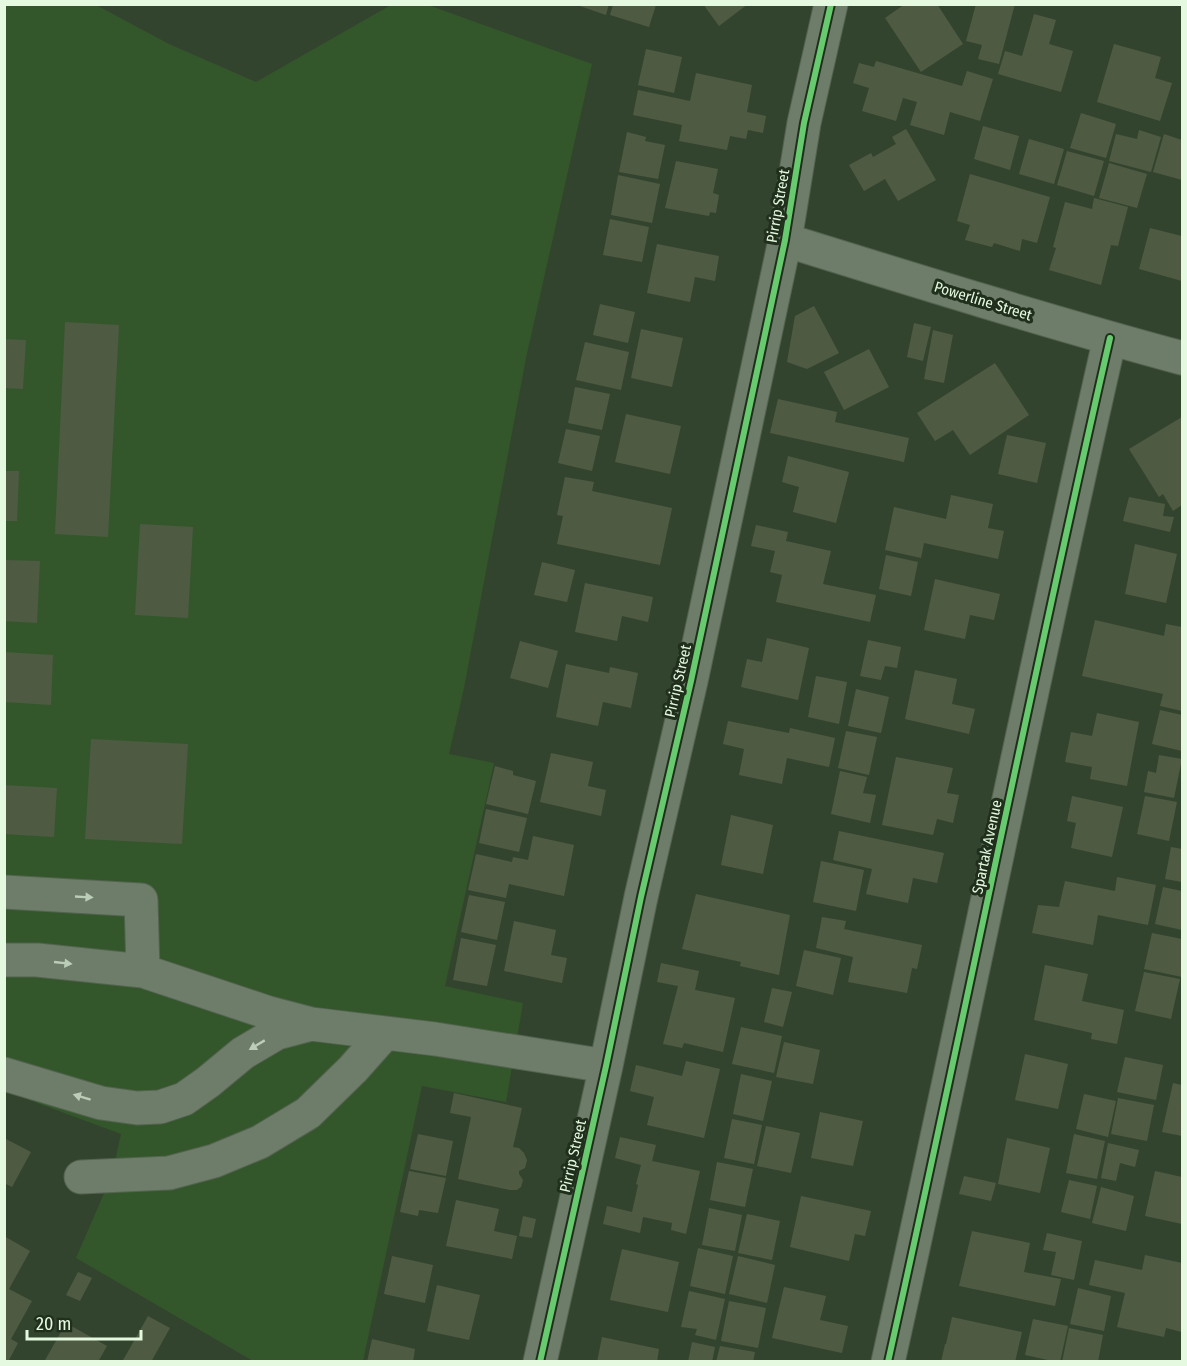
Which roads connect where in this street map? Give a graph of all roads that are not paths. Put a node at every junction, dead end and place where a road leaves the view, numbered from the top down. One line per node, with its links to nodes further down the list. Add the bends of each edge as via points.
1 (831, 4): 2 (street, Pirrip Street, via 804,123)
2 (785, 240): 3 (street, Powerline Street); 10 (street, Pirrip Street)
3 (1110, 339): 4 (street, Powerline Street); 14 (street, Spartak Avenue)
4 (1182, 358)
5 (4, 892): 7 (street, one-way to 7, via 141,900)
6 (4, 960): 7 (street, one-way to 7)
7 (143, 971): 8 (street)
8 (311, 1024): 9 (street); 11 (street, one-way to 11, via 277,1033 243,1053 184,1099 160,1107 101,1103)
9 (385, 1033): 10 (street); 12 (street, via 308,1113 260,1142 214,1161 169,1173)
10 (606, 1066): 13 (street, Pirrip Street)
11 (4, 1074)
12 (81, 1177)
13 (540, 1362)
14 (888, 1362)

